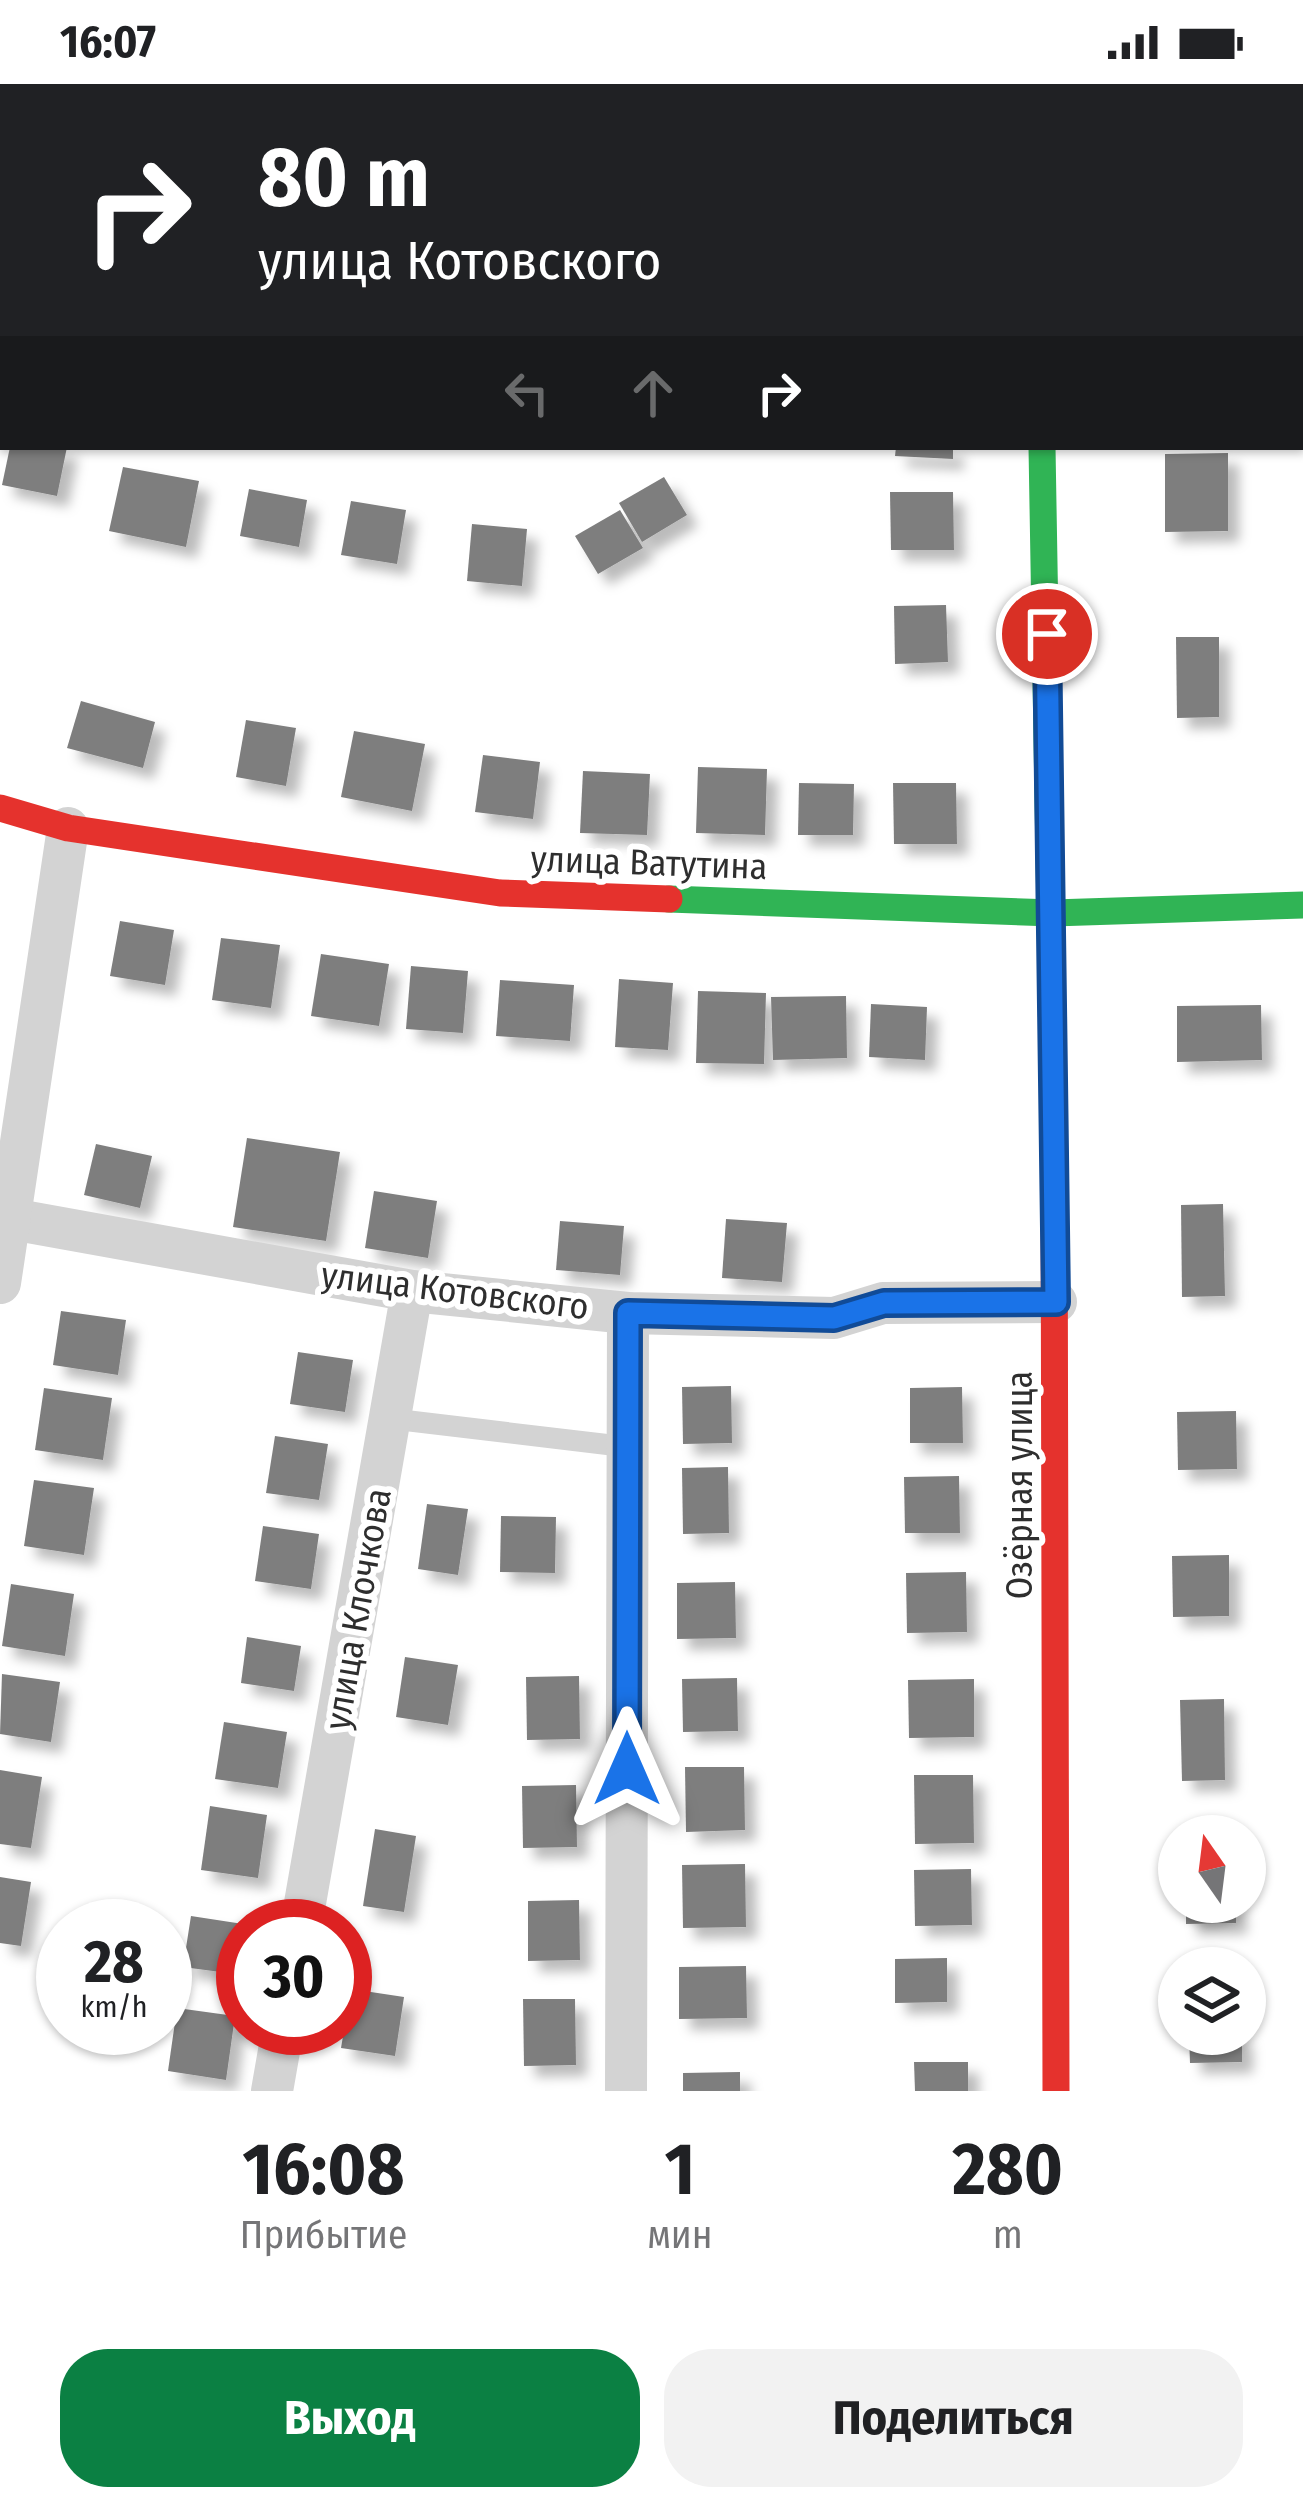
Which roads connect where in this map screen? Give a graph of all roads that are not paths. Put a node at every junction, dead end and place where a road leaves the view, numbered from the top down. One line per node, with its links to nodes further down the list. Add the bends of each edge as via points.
1 (1042, 450): 5 (street, Озёрная улица)
2 (0, 808): 3 (street, улица Ватутина)
3 (68, 828): 5 (street, улица Ватутина, via 500,893); 6 (street)
4 (1303, 905): 5 (street, улица Ватутина)
5 (1054, 914): 9 (street, Озёрная улица)
6 (5, 1218): 7 (street); 8 (street, улица Котовского)
7 (0, 1282)
8 (412, 1291): 10 (street, улица Котовского); 11 (street, улица Клочкова)
9 (1056, 1302): 10 (street, улица Котовского, via 884,1303 834,1318); 17 (street, Озёрная улица)
10 (628, 1313): 12 (street)
11 (392, 1419): 12 (lane); 13 (street, улица Клочкова)
12 (628, 1447): 16 (street)
13 (307, 1899)
14 (278, 2055): 15 (street)
15 (272, 2091)
16 (626, 2091)
17 (1057, 2091)

